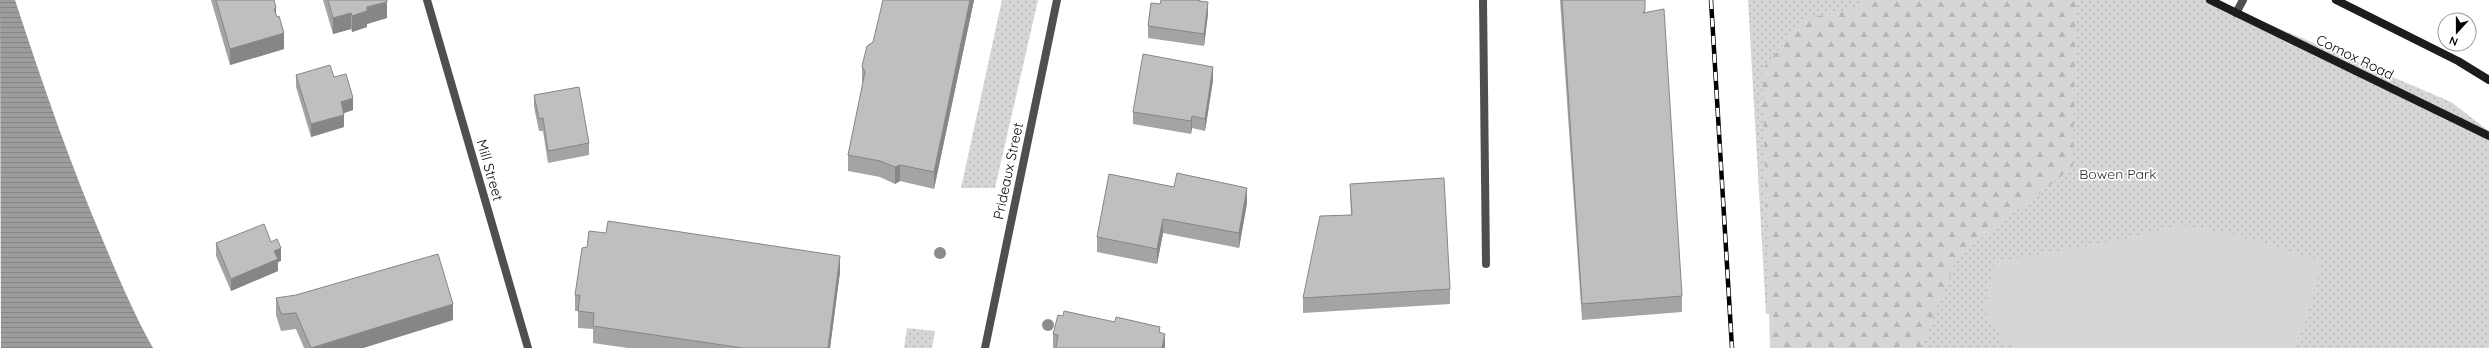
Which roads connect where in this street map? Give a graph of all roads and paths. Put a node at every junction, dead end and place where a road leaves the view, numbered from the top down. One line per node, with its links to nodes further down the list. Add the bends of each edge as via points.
1 (427, 0): 11 (street, Mill Street)
2 (1058, 0): 12 (street, Prideaux Street)
3 (1482, 0): 10 (street)
4 (2210, 0): 7 (main road, Comox Road)
5 (2243, 0): 7 (street)
6 (2336, 0): 8 (main road, via 2458,61)
7 (2236, 13): 9 (main road, Comox Road)
8 (2489, 80)
9 (2489, 136)
10 (1486, 264)
11 (528, 348)
12 (985, 348)

